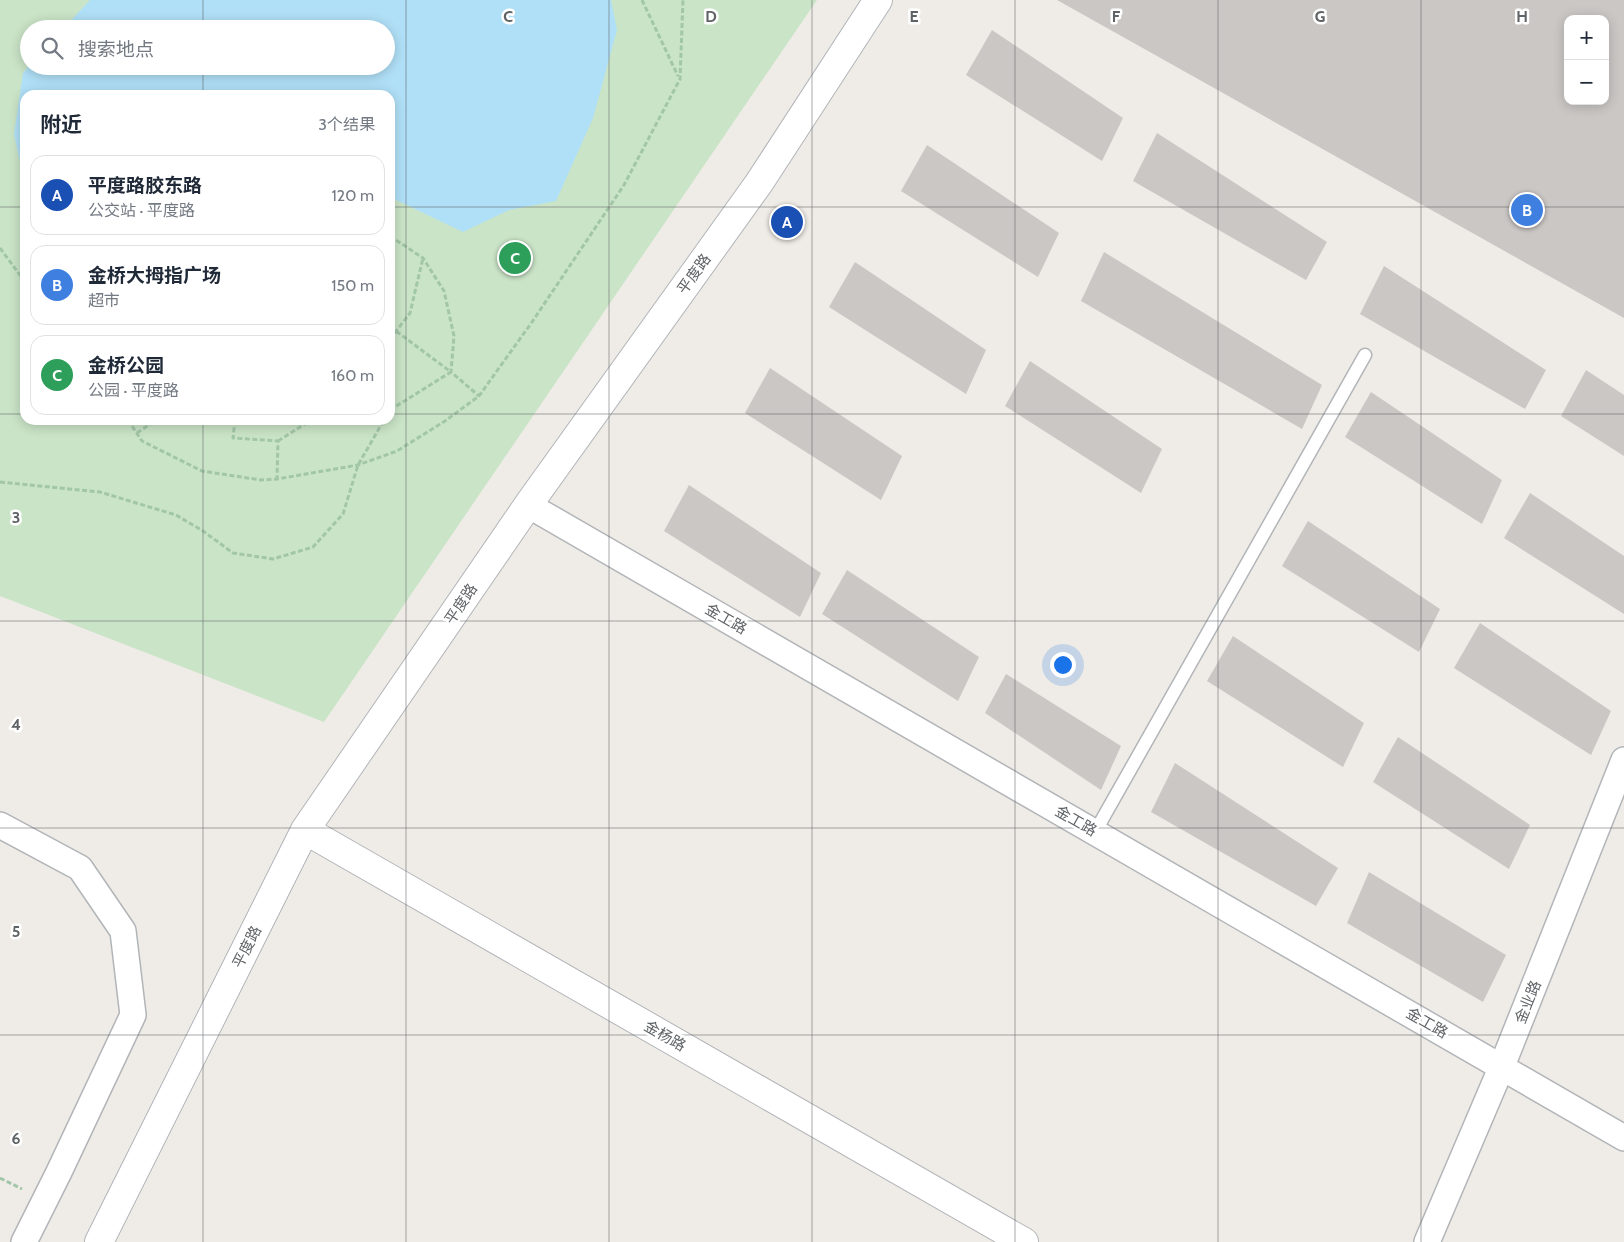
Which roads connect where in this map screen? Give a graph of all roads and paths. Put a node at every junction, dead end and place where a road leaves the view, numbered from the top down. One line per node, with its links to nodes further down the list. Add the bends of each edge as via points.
1 (642, 0): 4 (path)
2 (683, 0): 4 (path)
3 (878, 0): 24 (street, 平度路, via 760,183)
4 (680, 79): 12 (path, via 624,185)
5 (395, 239): 7 (path)
6 (0, 248): 8 (path)
7 (423, 258): 9 (path, via 410,313); 11 (path, via 444,291 454,336)
8 (20, 275)
9 (396, 331): 11 (path)
10 (1365, 355): 28 (lane)
11 (451, 372): 12 (path); 13 (path)
12 (479, 396): 21 (path, via 397,451)
13 (395, 407)
14 (131, 425): 19 (path)
15 (149, 425): 19 (path)
16 (234, 425): 20 (path, via 233,438)
17 (303, 425): 20 (path)
18 (381, 425): 21 (path)
19 (137, 433): 22 (path, via 142,441 202,471 261,480)
20 (278, 441): 22 (path)
21 (358, 465): 22 (path); 23 (path, via 343,514 313,547 273,559 233,552 176,515 100,492)
22 (277, 479)
23 (0, 482)
24 (528, 506): 27 (street, 平度路); 28 (street, 金工路)
25 (1624, 760): 29 (street, 金业路)
26 (0, 825): 31 (street, via 80,868 123,930 133,1015)
27 (305, 830): 32 (street, 平度路); 33 (street, 金杨路)
28 (1096, 832): 29 (street, 金工路)
29 (1502, 1066): 30 (street, 金工路); 34 (street, 金业路)
30 (1624, 1138)
31 (24, 1242)
32 (99, 1242)
33 (1024, 1242)
34 (1427, 1242)

